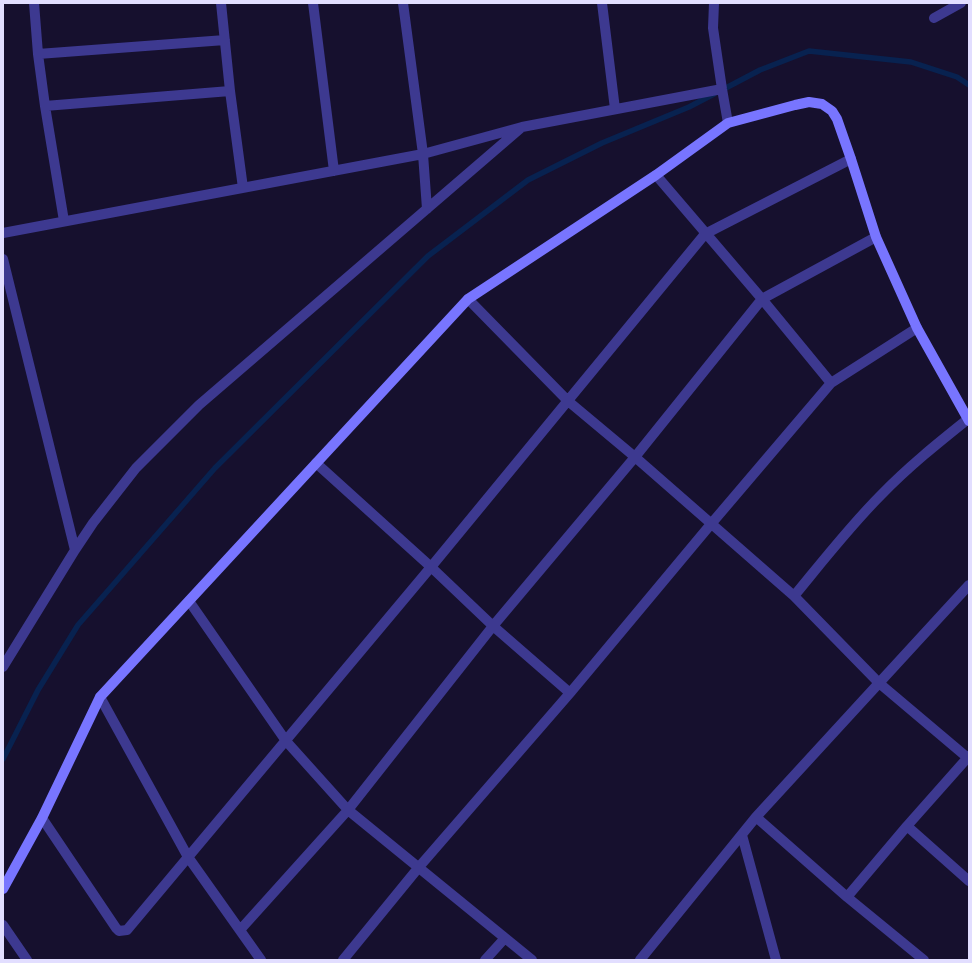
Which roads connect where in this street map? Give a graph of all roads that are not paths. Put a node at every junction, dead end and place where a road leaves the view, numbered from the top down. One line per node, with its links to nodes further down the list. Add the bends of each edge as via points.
1 (34, 3): 10 (street)
2 (221, 3): 9 (street)
3 (313, 3): 19 (street)
4 (403, 3): 17 (street)
5 (602, 3): 14 (street)
6 (714, 3): 11 (street, via 713,28)
7 (961, 3): 8 (street)
8 (934, 18)
9 (225, 40): 10 (street); 12 (street)
10 (38, 54): 13 (street)
11 (722, 89): 14 (street); 15 (street)
12 (230, 91): 13 (street); 21 (street)
13 (45, 106): 23 (street)
14 (615, 109): 16 (street)
15 (728, 123): 18 (street, via 809,102 822,104 832,111 837,119); 20 (street)
16 (522, 127): 17 (street); 22 (street)
17 (423, 154): 19 (street); 22 (street)
18 (851, 159): 25 (street); 26 (street)
19 (334, 171): 21 (street)
20 (656, 175): 25 (street); 29 (street)
21 (244, 188): 23 (street)
22 (427, 209): 37 (street, via 198,405 136,468)
23 (64, 221): 24 (street)
24 (3, 233)
25 (705, 234): 28 (street); 32 (street)
26 (876, 236): 28 (street); 30 (street)
27 (3, 258): 37 (street)
28 (762, 299): 31 (street); 34 (street)
29 (468, 300): 32 (street); 35 (street)
30 (917, 328): 31 (street); 33 (street)
31 (831, 383): 36 (street)
32 (568, 401): 34 (street); 38 (street)
33 (968, 420): 40 (street, via 880,495)
34 (635, 457): 36 (street); 42 (street)
35 (316, 463): 38 (street); 41 (street)
36 (711, 524): 40 (street); 45 (street)
37 (75, 550): 43 (street)
38 (431, 567): 42 (street); 47 (street)
39 (969, 585): 44 (street)
40 (794, 596): 44 (street)
41 (189, 601): 46 (street); 47 (street)
42 (493, 626): 45 (street); 49 (street)
43 (3, 666)
44 (879, 683): 48 (street); 51 (street)
45 (570, 693): 55 (street)
46 (100, 697): 50 (street); 54 (street)
47 (286, 741): 49 (street); 54 (street)
48 (969, 757): 52 (street)
49 (348, 810): 55 (street); 60 (street)
50 (42, 818): 54 (street, via 119,931 127,930); 57 (street)
51 (756, 818): 53 (street); 58 (street)
52 (907, 826): 56 (street); 58 (street)
53 (742, 835): 67 (street); 68 (street)
54 (188, 857): 60 (street)
55 (419, 867): 61 (street); 64 (street)
56 (969, 881)
57 (3, 889)
58 (847, 897): 69 (street)
59 (3, 925): 62 (street)
60 (240, 930): 63 (street)
61 (505, 938): 65 (street); 66 (street)
62 (27, 960)
63 (261, 960)
64 (343, 960)
65 (485, 960)
66 (532, 960)
67 (640, 960)
68 (776, 960)
69 (924, 960)

